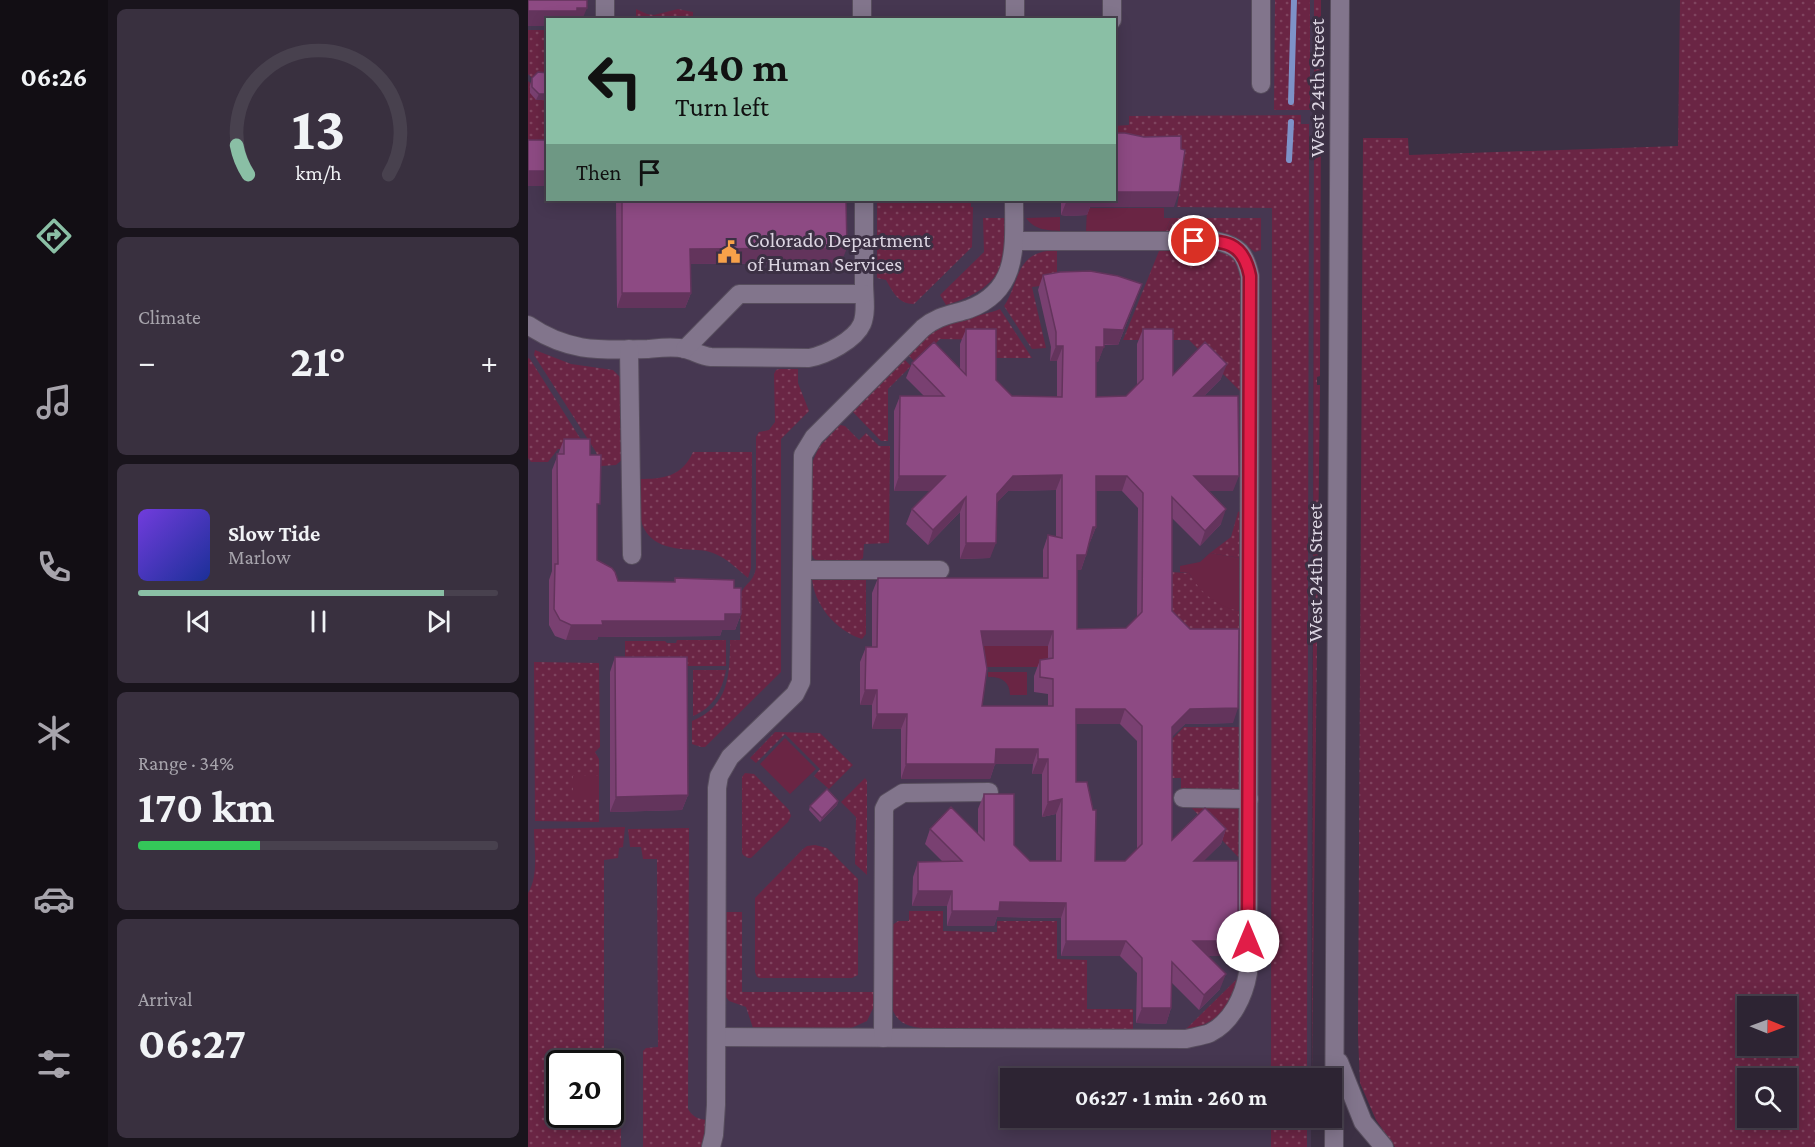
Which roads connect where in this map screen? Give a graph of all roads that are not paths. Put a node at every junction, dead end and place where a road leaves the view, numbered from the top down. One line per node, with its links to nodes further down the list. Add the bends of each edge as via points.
1 (605, 0): 7 (street)
2 (862, 0): 8 (street)
3 (1015, 0): 9 (street)
4 (1112, 0): 10 (street)
5 (1261, 0): 11 (street)
6 (1340, 0): 27 (street, West 24th Street)
7 (605, 18)
8 (862, 18)
9 (1015, 18)
10 (1112, 18)
11 (1261, 84)
12 (864, 201): 15 (street)
13 (1014, 201): 14 (street)
14 (1014, 241): 20 (street, via 1010,270 994,295 969,309 940,316 923,328 814,436 803,455); 24 (street, via 1216,241 1236,248 1247,264)
15 (864, 294): 18 (street, via 739,294); 18 (street, via 864,315 856,333 822,355 711,357)
16 (528, 325): 17 (street, via 572,346)
17 (629, 349): 18 (street); 19 (street)
18 (685, 349)
19 (632, 555)
20 (802, 570): 21 (street); 25 (street, via 798,689 729,757 719,776)
21 (940, 570)
22 (989, 792): 26 (street, via 903,793 884,809)
23 (1183, 798): 24 (street)
24 (1249, 799): 26 (street, via 1248,973 1240,1002 1221,1025 1186,1039)
25 (717, 1037): 26 (street); 28 (street, via 716,1123)
26 (884, 1038)
27 (1335, 1052): 29 (street, West 24th Street); 30 (street, via 1363,1122)
28 (711, 1147)
29 (1334, 1147)
30 (1384, 1147)

